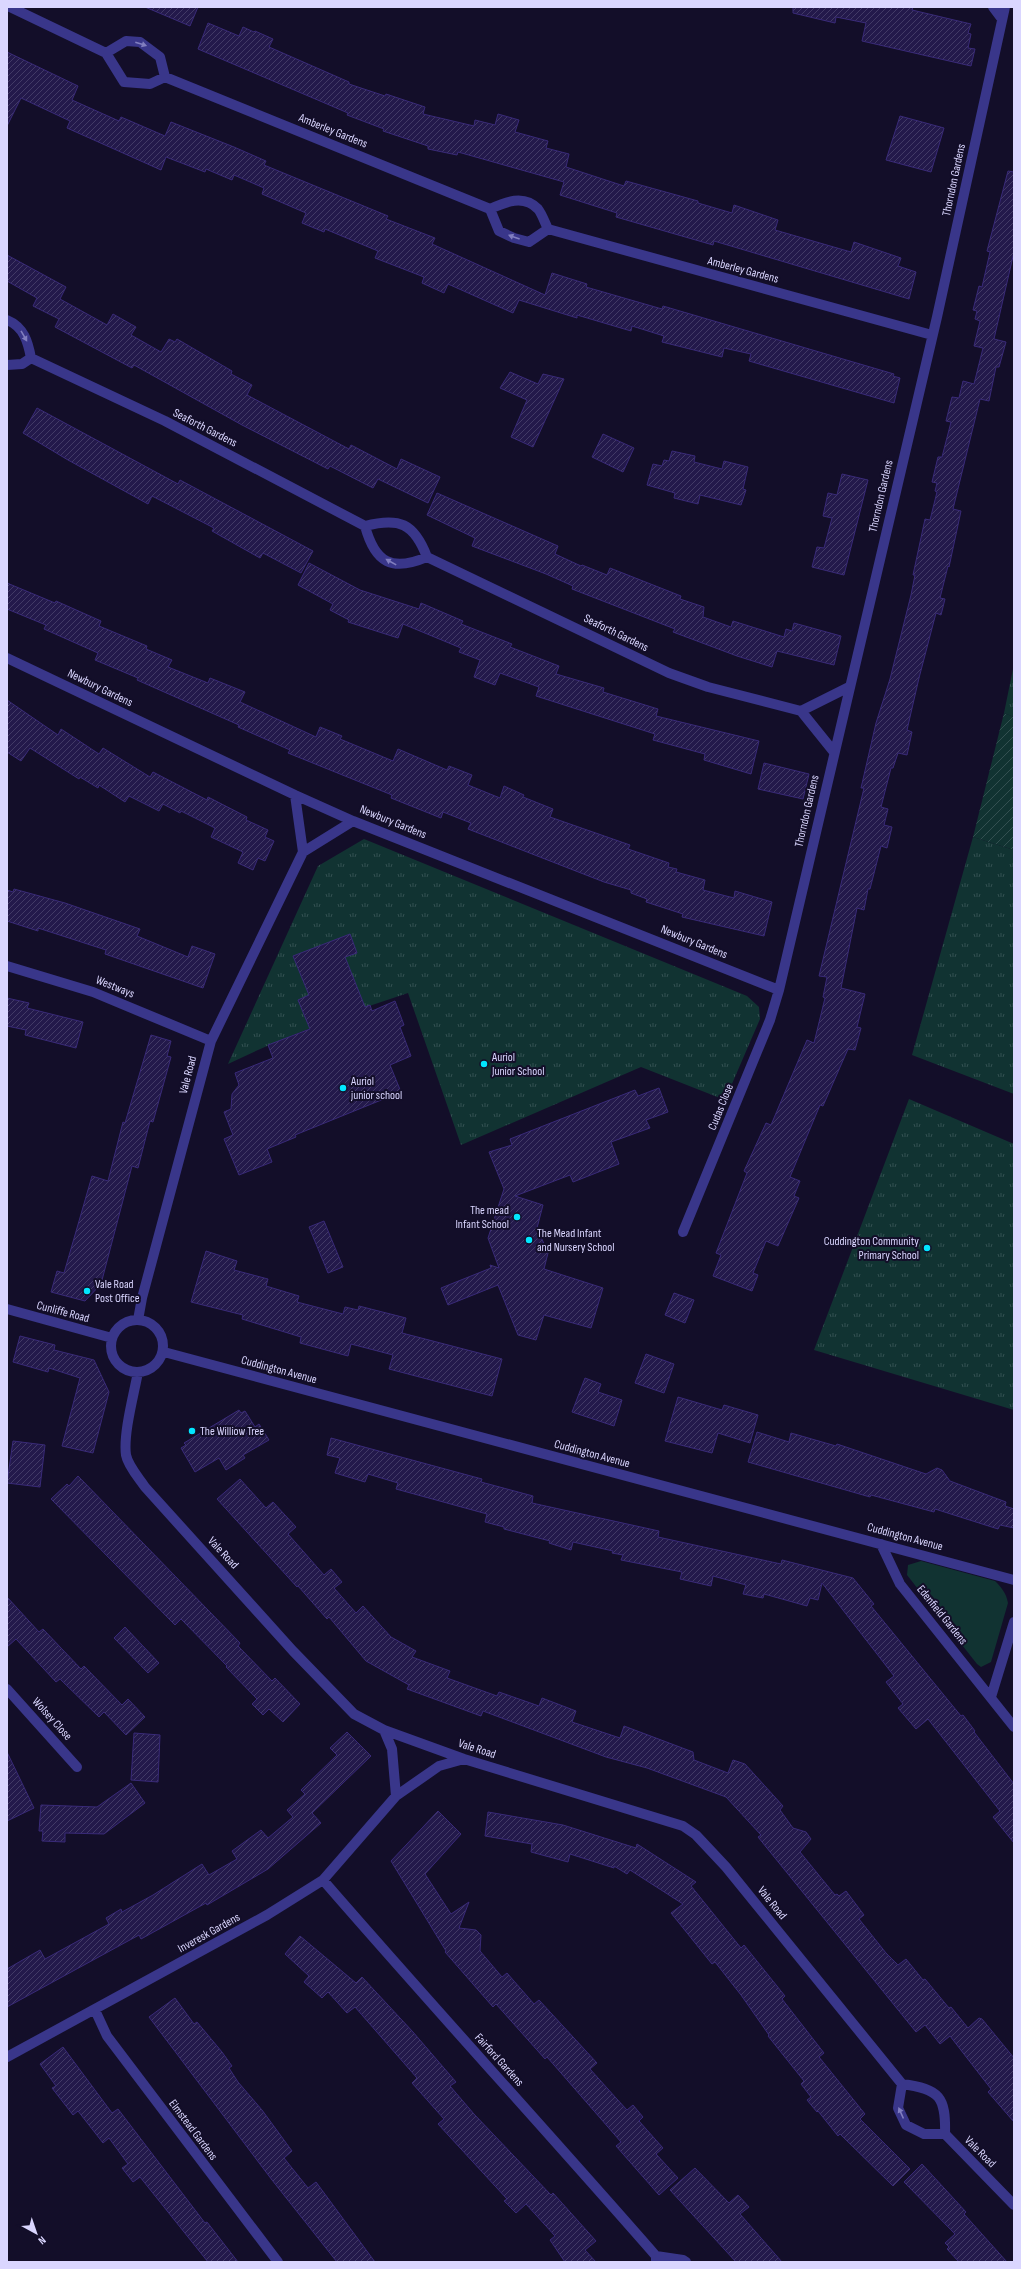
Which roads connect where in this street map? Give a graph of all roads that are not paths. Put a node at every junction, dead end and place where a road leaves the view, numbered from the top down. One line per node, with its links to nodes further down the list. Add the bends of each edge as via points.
1 (10, 7): 5 (street)
2 (993, 7): 4 (street)
3 (1005, 7): 4 (street, Thorndon Gardens)
4 (1002, 19): 10 (street, Thorndon Gardens)
5 (106, 53): 6 (street, via 124,82 150,84); 6 (street, one-way to 6, via 126,41 140,42 160,56)
6 (165, 77): 7 (street, Amberley Gardens)
7 (490, 209): 8 (street, via 510,200 525,202 538,209); 8 (street, one-way to 7, via 529,242 514,238 499,231)
8 (548, 229): 10 (street, Amberley Gardens)
9 (7, 320): 11 (street, one-way to 11, via 21,329 28,340)
10 (932, 335): 16 (street, Thorndon Gardens)
11 (31, 358): 12 (street, via 22,364); 13 (street, Seaforth Gardens, via 165,421)
12 (7, 365)
13 (365, 526): 14 (street, via 390,520 403,524 417,535); 14 (street, one-way to 13, via 410,564 397,565 375,552)
14 (427, 557): 17 (street, Seaforth Gardens, via 669,672 708,687)
15 (7, 658): 19 (street, Newbury Gardens)
16 (850, 688): 17 (street); 18 (street, Thorndon Gardens)
17 (802, 711): 18 (street)
18 (834, 752): 23 (street, Thorndon Gardens)
19 (295, 795): 20 (street, Newbury Gardens); 21 (street)
20 (354, 820): 21 (street); 23 (street, Newbury Gardens)
21 (303, 852): 24 (street, Vale Road)
22 (7, 966): 24 (street, Westways, via 93,992)
23 (779, 990): 25 (street, Cudas Close, via 770,1020)
24 (211, 1041): 27 (street, Vale Road)
25 (683, 1232)
26 (7, 1309): 28 (street, Cunliffe Road)
27 (138, 1320): 28 (street, via 120,1326); 29 (street, via 156,1328 161,1336)
28 (112, 1338): 30 (street, via 113,1354 117,1361 123,1367)
29 (164, 1352): 30 (street, via 154,1366); 31 (street, Cuddington Avenue)
30 (138, 1372): 37 (street, Vale Road, via 126,1456 137,1476 293,1651 354,1714)
31 (881, 1544): 32 (street, Cuddington Avenue); 35 (street, Edenfield Gardens, via 900,1584)
32 (1014, 1580)
33 (1014, 1622): 35 (street)
34 (7, 1689): 39 (street, Wolsey Close)
35 (991, 1697): 36 (street, Edenfield Gardens)
36 (1014, 1727)
37 (384, 1730): 38 (street, Vale Road); 40 (street, via 392,1749)
38 (464, 1759): 40 (street, Inveresk Gardens, via 439,1766); 44 (street, Vale Road, via 683,1826 696,1835 726,1867)
39 (77, 1767)
40 (396, 1796): 41 (street, Inveresk Gardens)
41 (323, 1880): 42 (street, Inveresk Gardens, via 267,1916); 47 (street, Fairford Gardens)
42 (95, 2010): 43 (street, Inveresk Gardens); 48 (street, Elmstead Gardens, via 112,2042)
43 (7, 2057)
44 (902, 2084): 45 (street, via 923,2087 939,2097 946,2112); 45 (street, one-way to 44, via 924,2134 906,2125 898,2108)
45 (944, 2134): 46 (street, Vale Road)
46 (1014, 2205)
47 (656, 2259): 49 (street, Fairford Gardens)
48 (278, 2262)
49 (686, 2262)

